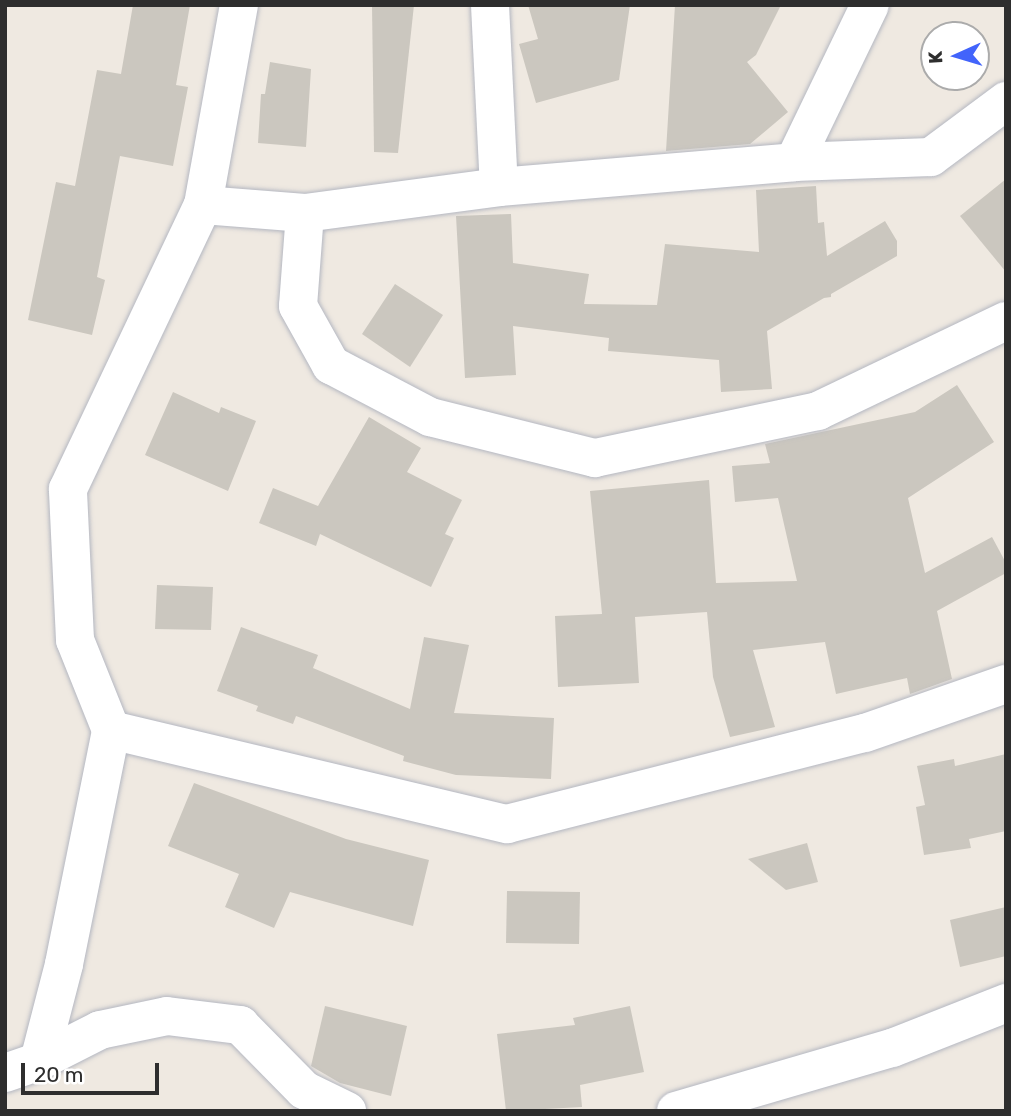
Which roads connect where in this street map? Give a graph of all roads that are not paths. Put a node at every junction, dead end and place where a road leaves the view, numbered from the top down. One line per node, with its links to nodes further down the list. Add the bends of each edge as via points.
1 (239, 5): 7 (street)
2 (490, 5): 6 (street)
3 (870, 5): 5 (street)
4 (1006, 101): 5 (street, via 931,157)
5 (794, 162): 6 (street)
6 (499, 187): 8 (street)
7 (203, 205): 8 (street); 11 (street, via 68,489 75,640)
8 (305, 213): 9 (street, via 298,306 331,365 430,417 595,458 818,411)
9 (1006, 321)
10 (1006, 684): 11 (street, via 865,733 507,824)
11 (111, 730): 13 (street, via 64,964)
12 (1006, 1003): 15 (street, via 892,1048)
13 (22, 1067): 14 (street, via 100,1030 167,1016 240,1026 304,1090)
14 (347, 1111)
15 (676, 1111)

